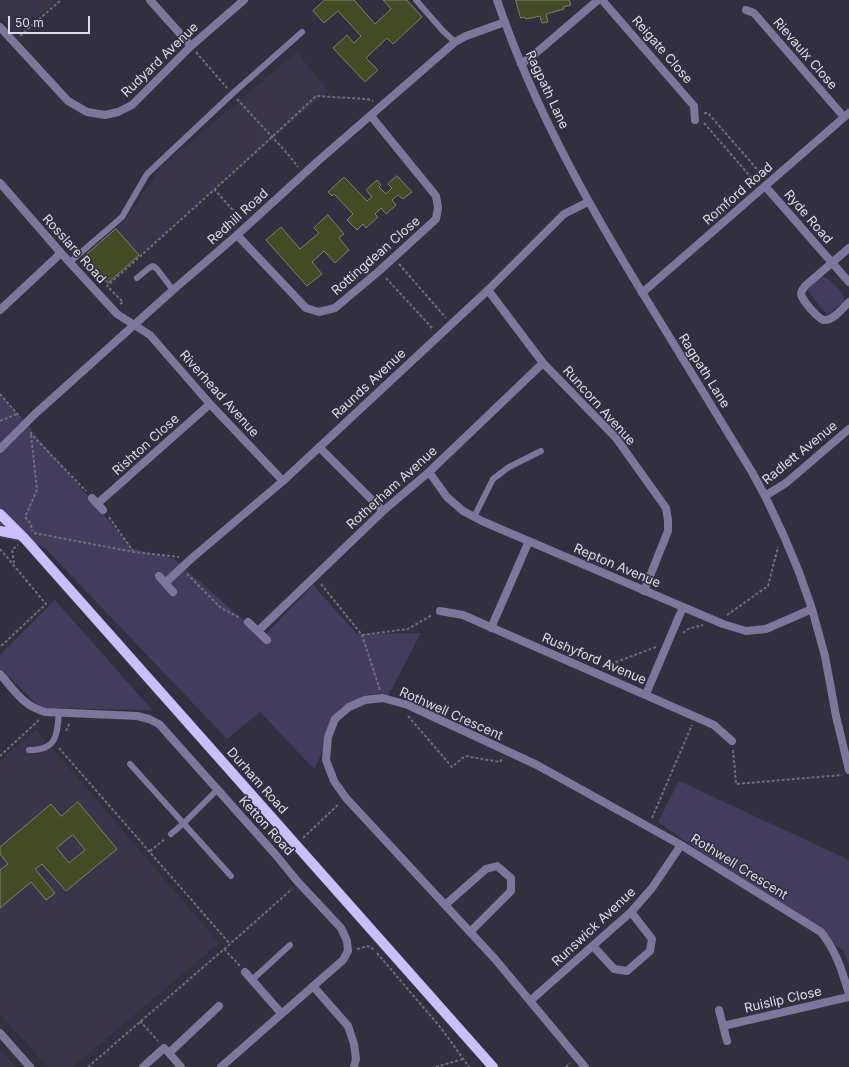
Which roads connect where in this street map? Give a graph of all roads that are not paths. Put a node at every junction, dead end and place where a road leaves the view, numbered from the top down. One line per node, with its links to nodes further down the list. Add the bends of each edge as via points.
1 (150, 0): 12 (street)
2 (244, 0): 12 (street, Rudyard Avenue)
3 (416, 0): 11 (lane)
4 (497, 0): 8 (street, Ragpath Lane)
5 (598, 0): 13 (street)
6 (602, 0): 16 (street, Reigate Close, via 694,106)
7 (746, 10): 14 (street, Rievaulx Close, via 754,13)
8 (505, 22): 11 (street, Redhill Road); 13 (street, Ragpath Lane)
9 (0, 27): 12 (street, Rudyard Avenue, via 68,101 86,112 105,114 118,112 132,105)
10 (302, 32): 23 (lane, via 147,174 122,217)
11 (455, 42): 15 (street, Redhill Road)
12 (191, 46)
13 (521, 64): 19 (street, Ragpath Lane)
14 (847, 115): 18 (street, Romford Road)
15 (371, 116): 20 (street, Redhill Road); 20 (street, Rottingdean Close, via 436,196 438,208 436,219 379,271 335,308 319,312 306,308)
16 (695, 116)
17 (1, 186): 22 (street, Rosslare Road)
18 (765, 186): 24 (street, Ryde Road); 29 (street, Romford Road)
19 (588, 202): 28 (street, Raunds Avenue, via 564,214); 29 (street, Ragpath Lane)
20 (237, 235): 27 (street, Redhill Road)
21 (849, 248): 24 (street)
22 (61, 253): 23 (street, Rosslare Road); 31 (street)
23 (70, 262): 32 (street, Rosslare Road, via 114,311)
24 (832, 263): 26 (street, Ryde Road); 30 (street, via 802,290 802,298 823,320 834,316)
25 (137, 278): 27 (lane, via 153,266)
26 (849, 282)
27 (173, 290): 32 (street, Redhill Road)
28 (488, 290): 33 (street, Runcorn Avenue); 36 (street, Raunds Avenue)
29 (642, 293): 41 (street, Ragpath Lane)
30 (849, 302)
31 (0, 310)
32 (135, 326): 34 (street, Riverhead Avenue, via 150,335); 37 (street, Redhill Road)
33 (543, 363): 39 (street, Rotherham Avenue); 51 (street, Runcorn Avenue, via 616,438 666,508 668,531)
34 (210, 404): 40 (street, Riverhead Avenue); 42 (street, Rishton Close)
35 (849, 429): 41 (street, Radlett Avenue, via 786,483)
36 (319, 447): 40 (street, Raunds Avenue); 43 (street)
37 (0, 449)
38 (541, 451): 45 (lane, via 509,467 493,479)
39 (429, 472): 43 (street, Rotherham Avenue); 45 (street, Repton Avenue, via 447,497)
40 (283, 481): 50 (street, Raunds Avenue)
41 (765, 496): 54 (street, Ragpath Lane, via 796,565)
42 (98, 504)
43 (383, 511): 58 (street, Rotherham Avenue)
44 (0, 514): 47 (main road, Durham Road)
45 (474, 517): 48 (street, Repton Avenue)
46 (0, 531): 47 (main road)
47 (26, 535): 96 (main road, Durham Road)
48 (529, 541): 51 (street, Repton Avenue); 57 (street)
49 (159, 576): 50 (street)
50 (165, 583): 52 (street)
51 (644, 591): 53 (street, Repton Avenue)
52 (173, 592)
53 (683, 607): 54 (street, Repton Avenue, via 746,631 766,629); 61 (street)
54 (812, 609): 63 (street, Ragpath Lane)
55 (440, 611): 57 (street, Rushyford Avenue, via 463,615)
56 (248, 622): 58 (street)
57 (491, 628): 61 (street, Rushyford Avenue)
58 (258, 631): 59 (street)
59 (267, 640)
60 (0, 674): 62 (street, Ketton Road, via 27,705 36,710)
61 (646, 694): 64 (street, Rushyford Avenue, via 714,725)
62 (59, 713): 65 (lane, via 57,732 50,746); 68 (street, Ketton Road, via 137,716 149,719 159,724)
63 (846, 739): 67 (street, Ragpath Lane)
64 (732, 740)
65 (29, 750)
66 (130, 764): 69 (lane)
67 (849, 770)
68 (217, 790): 69 (lane); 80 (street, Ketton Road, via 341,928 348,951 343,960)
69 (184, 824): 70 (lane); 72 (lane)
70 (171, 834)
71 (681, 845): 73 (street, Rothwell Crescent, via 537,765 408,705 383,698 365,700 349,707 335,719 328,737 326,760 334,781 346,798); 74 (street, Runswick Avenue, via 652,888); 81 (street, Rothwell Crescent, via 821,932 831,944)
72 (231, 876)
73 (445, 905): 75 (street, Rothwell Crescent); 75 (street, via 486,868 497,866 511,878 512,891)
74 (631, 912): 77 (street, Runswick Avenue); 77 (street, via 652,939 650,951 627,971 614,969)
75 (470, 932): 83 (street, Rothwell Crescent)
76 (290, 944): 79 (lane)
77 (592, 946): 83 (street, Runswick Avenue)
78 (245, 972): 79 (street)
79 (253, 979): 86 (street)
80 (313, 986): 86 (street); 95 (street, via 348,1026 354,1044)
81 (849, 994)
82 (849, 997): 87 (street, Ruislip Close)
83 (530, 1001): 97 (street, Rothwell Crescent)
84 (219, 1006): 90 (street)
85 (719, 1010): 87 (street)
86 (281, 1013): 94 (street)
87 (723, 1026): 89 (street)
88 (0, 1033): 91 (street)
89 (727, 1041)
90 (167, 1050): 92 (street); 93 (street)
91 (30, 1067)
92 (143, 1067)
93 (181, 1067)
94 (221, 1067)
95 (354, 1067)
96 (493, 1067)
97 (585, 1067)

